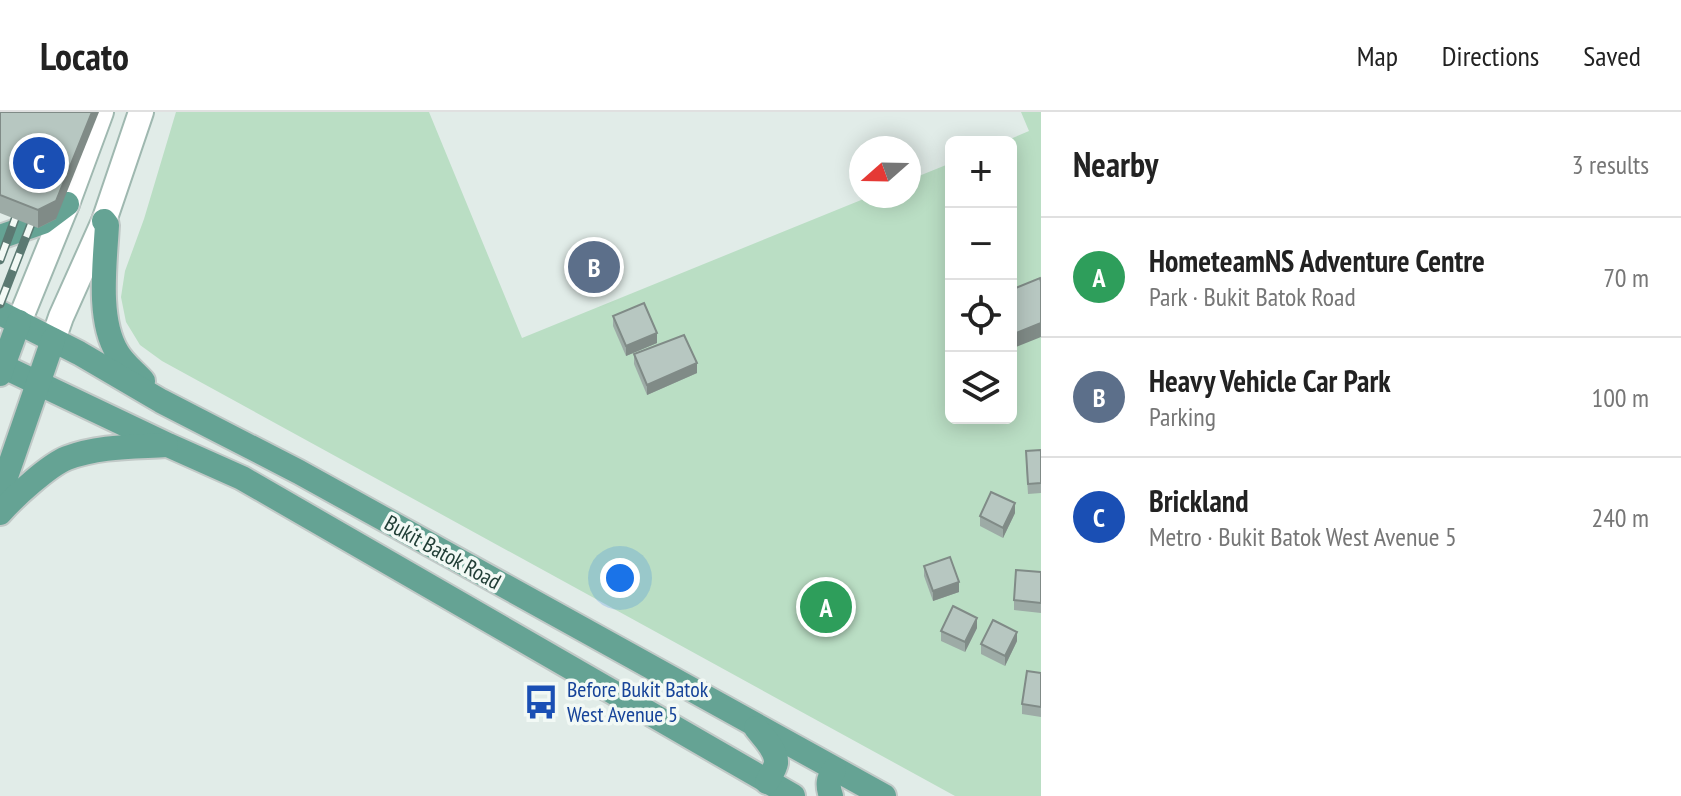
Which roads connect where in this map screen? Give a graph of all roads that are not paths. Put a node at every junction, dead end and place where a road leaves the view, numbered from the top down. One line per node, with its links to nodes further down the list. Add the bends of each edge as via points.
1 (101, 112): 3 (street)
2 (141, 112): 4 (street)
3 (67, 204): 5 (main road, via 43,222); 6 (street)
4 (104, 221): 7 (street); 10 (main road, via 108,326 117,353)
5 (0, 237)
6 (9, 317): 7 (main road, Bukit Batok Road); 8 (main road)
7 (53, 340): 9 (main road); 10 (main road, Bukit Batok Road)
8 (1, 369): 9 (main road, Bukit Batok Road)
9 (39, 384): 11 (main road, Bukit Batok Road); 12 (main road)
10 (161, 401): 14 (main road, Bukit Batok Road)
11 (168, 445): 13 (main road, via 117,447 63,459); 16 (main road, Bukit Batok Road, via 242,478)
12 (0, 494)
13 (0, 513)
14 (755, 725): 15 (main road, Bukit Batok Road); 16 (main road, via 775,759)
15 (834, 770): 18 (main road, via 829,777); 19 (main road, Bukit Batok Road)
16 (767, 782): 17 (main road, Bukit Batok Road)
17 (793, 796)
18 (831, 796)
19 (884, 796)

